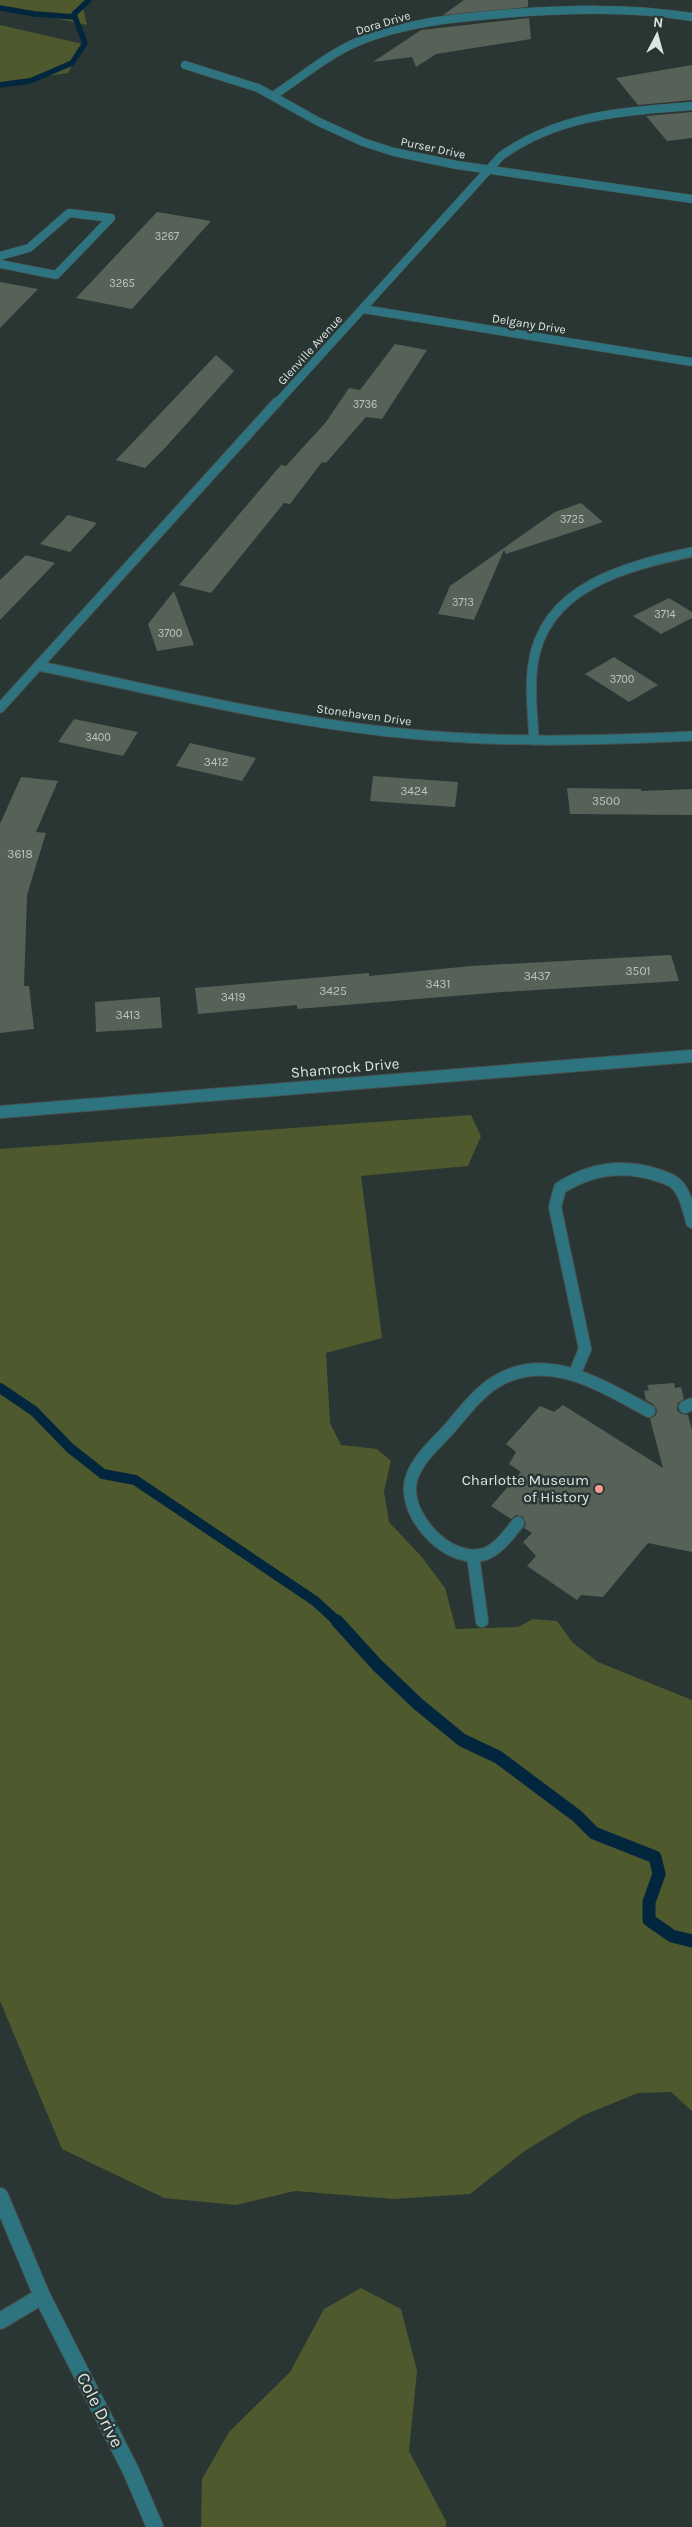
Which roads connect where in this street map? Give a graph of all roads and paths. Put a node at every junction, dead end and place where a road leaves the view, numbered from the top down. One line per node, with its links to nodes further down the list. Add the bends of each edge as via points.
1 (692, 17): 3 (street, Dora Drive, via 644,10 594,8 448,19 414,25 345,48)
2 (185, 65): 3 (street, Purser Drive)
3 (274, 95): 5 (street, Purser Drive, via 319,122 370,145 424,159)
4 (692, 106): 5 (street, Glenville Avenue, via 609,114 567,122 520,142)
5 (489, 170): 6 (street, Purser Drive); 9 (street, Glenville Avenue)
6 (692, 199)
7 (0, 256): 8 (street, via 29,248 69,213 111,218 56,275)
8 (0, 264)
9 (362, 309): 10 (street, Delgany Drive); 12 (street, Glenville Avenue)
10 (692, 362)
11 (692, 552): 15 (street, via 640,563 602,578 573,595 550,616 534,654)
12 (38, 666): 13 (street, Glenville Avenue); 15 (street, Stonehaven Drive, via 356,728 462,738)
13 (0, 708)
14 (692, 736): 15 (street, Stonehaven Drive)
15 (534, 740)
16 (692, 1056): 17 (street, Shamrock Drive)
17 (0, 1112)
18 (692, 1222): 19 (street, via 685,1198 675,1182 651,1172 612,1168 574,1178 560,1188 555,1207 585,1349)
19 (575, 1373): 20 (street); 22 (street, via 555,1369 530,1370 496,1382 476,1398 419,1464 410,1484 411,1503 420,1523 436,1538 464,1555)
20 (648, 1411)
21 (518, 1523): 22 (street, via 496,1548)
22 (473, 1556): 23 (street)
23 (482, 1622)
24 (0, 2196): 25 (street, Cole Drive)
25 (42, 2296): 26 (street); 27 (street, Cole Drive, via 131,2471)
26 (0, 2321)
27 (155, 2527)

